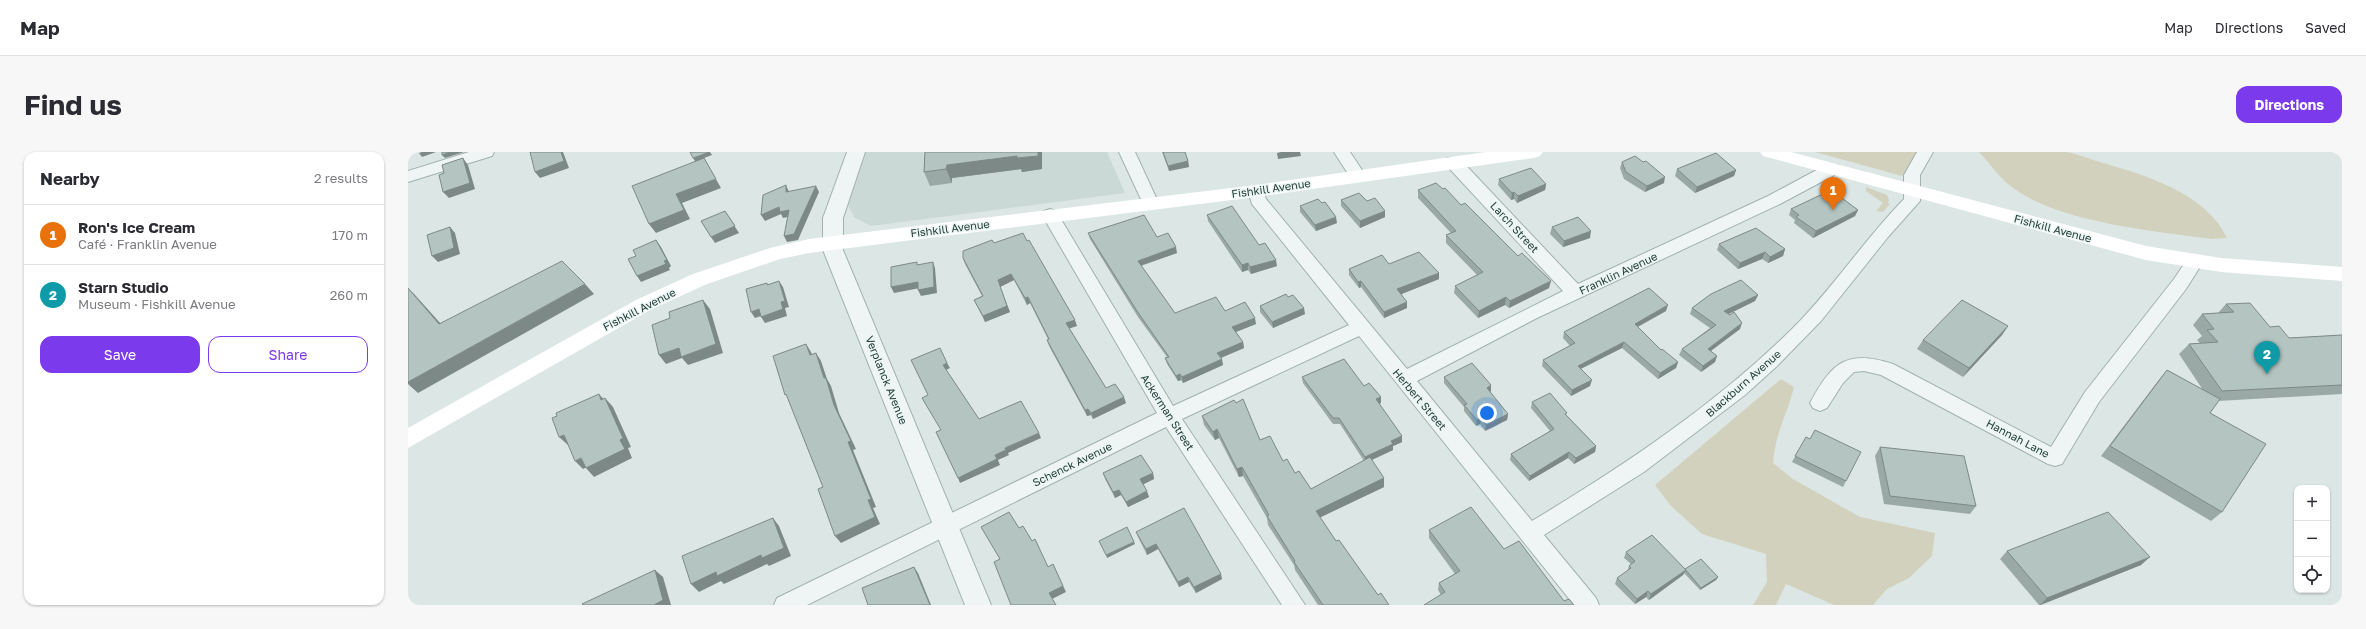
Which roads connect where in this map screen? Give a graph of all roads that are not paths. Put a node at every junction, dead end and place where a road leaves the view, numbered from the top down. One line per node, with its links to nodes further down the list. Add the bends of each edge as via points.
1 (486, 152): 11 (street)
2 (856, 152): 16 (street, Verplanck Avenue, via 832,218)
3 (1126, 152): 14 (street)
4 (1342, 152): 10 (street)
5 (1534, 152): 8 (main road, Fishkill Avenue)
6 (1770, 152): 9 (main road, Fishkill Avenue)
7 (1925, 152): 12 (street, Blackburn Avenue, via 1912,174)
8 (1453, 162): 10 (main road, Fishkill Avenue); 19 (street, Larch Street)
9 (1832, 168): 12 (main road, Fishkill Avenue); 19 (street, Franklin Avenue, via 1774,200)
10 (1358, 176): 13 (main road, Fishkill Avenue)
11 (408, 177)
12 (1912, 190): 17 (main road, Fishkill Avenue, via 2115,245); 26 (street, Blackburn Avenue, via 1912,201 1896,216 1828,302 1799,334 1714,410 1614,481)
13 (1256, 191): 14 (main road, Fishkill Avenue); 20 (street, Herbert Street, via 1258,200)
14 (1151, 204): 15 (main road, Fishkill Avenue)
15 (1050, 215): 16 (main road, Fishkill Avenue); 23 (street, Ackerman Street)
16 (833, 243): 24 (main road, Fishkill Avenue, via 777,253 700,279 643,305); 25 (street, Verplanck Avenue, via 833,250)
17 (2194, 262): 18 (main road, Fishkill Avenue); 22 (street, Hannah Lane, via 2180,284 2092,397 2055,458 1886,369 1860,363 1846,368 1833,380)
18 (2342, 274)
19 (1576, 293): 21 (street, Franklin Avenue, via 1531,313)
20 (1360, 328): 21 (street, Herbert Street); 23 (street, Schenck Avenue)
21 (1405, 379): 26 (street, Herbert Street)
22 (1820, 403)
23 (1170, 416): 25 (street, Schenck Avenue); 29 (street, Ackerman Street)
24 (408, 439)
25 (945, 525): 27 (street, Schenck Avenue); 28 (street, Verplanck Avenue)
26 (1530, 533): 30 (street, Herbert Street)
27 (785, 605)
28 (978, 605)
29 (1294, 605)
30 (1588, 605)

